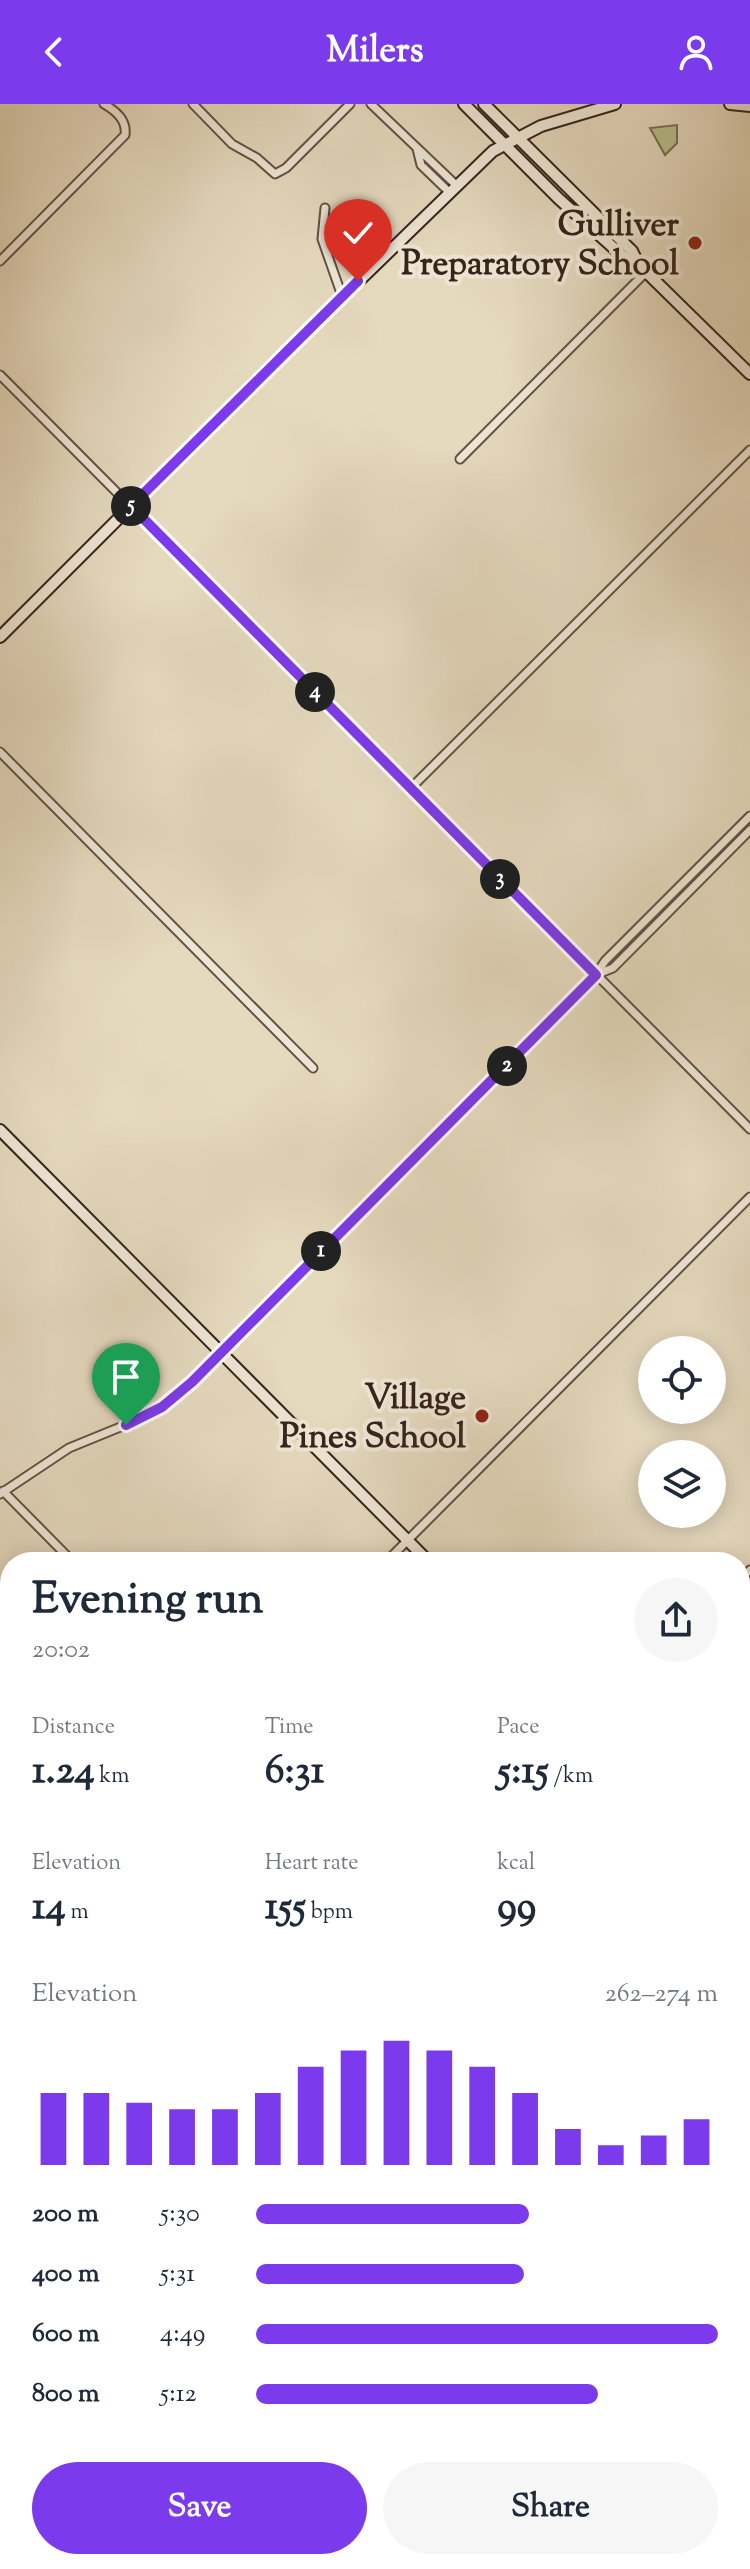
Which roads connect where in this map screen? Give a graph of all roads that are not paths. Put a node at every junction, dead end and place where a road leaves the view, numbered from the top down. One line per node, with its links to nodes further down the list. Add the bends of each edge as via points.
1 (193, 104): 2 (street, via 232,144 272,173 279,173)
2 (350, 104)
3 (371, 104): 12 (street, via 417,149 421,165)
4 (464, 104): 11 (street)
5 (484, 104): 10 (street)
6 (615, 104): 10 (street)
7 (730, 104): 9 (street)
8 (107, 105): 14 (street, via 125,125 122,139)
9 (749, 107)
10 (517, 137): 11 (street); 15 (street, via 632,251)
11 (504, 144): 12 (street); 15 (street, via 573,212)
12 (453, 189): 16 (street)
13 (325, 208): 16 (street, via 322,239)
14 (0, 261)
15 (643, 269): 17 (street); 20 (street)
16 (342, 296): 21 (street)
17 (750, 374)
18 (0, 375): 21 (street)
19 (750, 450): 24 (street)
20 (460, 459)
21 (131, 506): 22 (street); 24 (street)
22 (0, 637)
23 (0, 752): 29 (street)
24 (411, 788): 28 (street)
25 (749, 824): 26 (street); 27 (street)
26 (672, 894): 27 (street); 28 (street)
27 (679, 902): 28 (street, via 613,968)
28 (596, 975): 30 (street); 33 (street)
29 (313, 1068)
30 (750, 1129)
31 (0, 1130): 33 (street)
32 (750, 1197): 35 (street)
33 (220, 1352): 34 (street, via 162,1407 69,1448); 35 (street)
34 (1, 1492): 36 (street)
35 (407, 1540): 37 (street); 38 (street)
36 (63, 1552)
37 (396, 1552)
38 (419, 1552)

